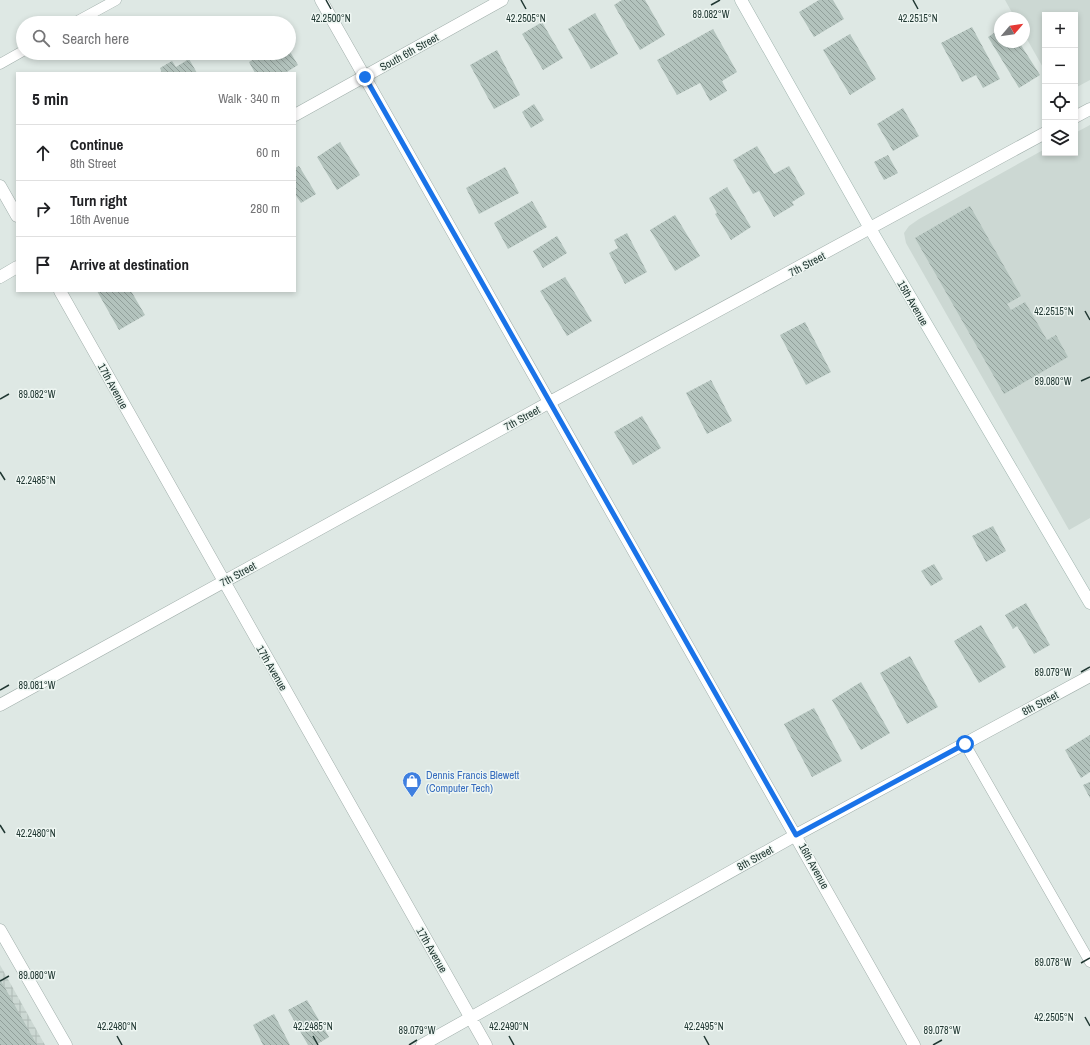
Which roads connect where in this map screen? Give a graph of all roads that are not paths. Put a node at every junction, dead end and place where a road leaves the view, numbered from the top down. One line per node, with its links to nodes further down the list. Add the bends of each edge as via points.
1 (116, 0): 5 (lane)
2 (322, 0): 8 (street, 16th Avenue)
3 (502, 0): 8 (street, South 6th Street)
4 (741, 0): 15 (street, 15th Avenue)
5 (87, 16)
6 (16, 55): 7 (lane)
7 (0, 64)
8 (365, 77): 10 (street, South 6th Street); 19 (street, 16th Avenue)
9 (1090, 108): 11 (street)
10 (296, 114)
11 (1078, 115)
12 (1042, 135): 15 (street, 7th Street)
13 (0, 186): 14 (street)
14 (16, 214)
15 (870, 230): 19 (street, 7th Street); 21 (street, 15th Avenue)
16 (16, 269): 17 (street)
17 (0, 277)
18 (61, 292): 20 (street, 17th Avenue)
19 (550, 402): 20 (street, 7th Street); 25 (street, 16th Avenue)
20 (223, 582): 23 (street, 7th Street); 28 (street, 17th Avenue)
21 (1090, 603)
22 (1090, 676): 24 (street, 8th Street)
23 (0, 705)
24 (965, 744): 25 (street, 8th Street); 27 (lane)
25 (796, 835): 28 (street, 8th Street); 32 (street, 16th Avenue)
26 (0, 930): 29 (street)
27 (1090, 962)
28 (471, 1018): 30 (street, 8th Street); 31 (street, 17th Avenue)
29 (66, 1045)
30 (422, 1045)
31 (486, 1045)
32 (914, 1045)

